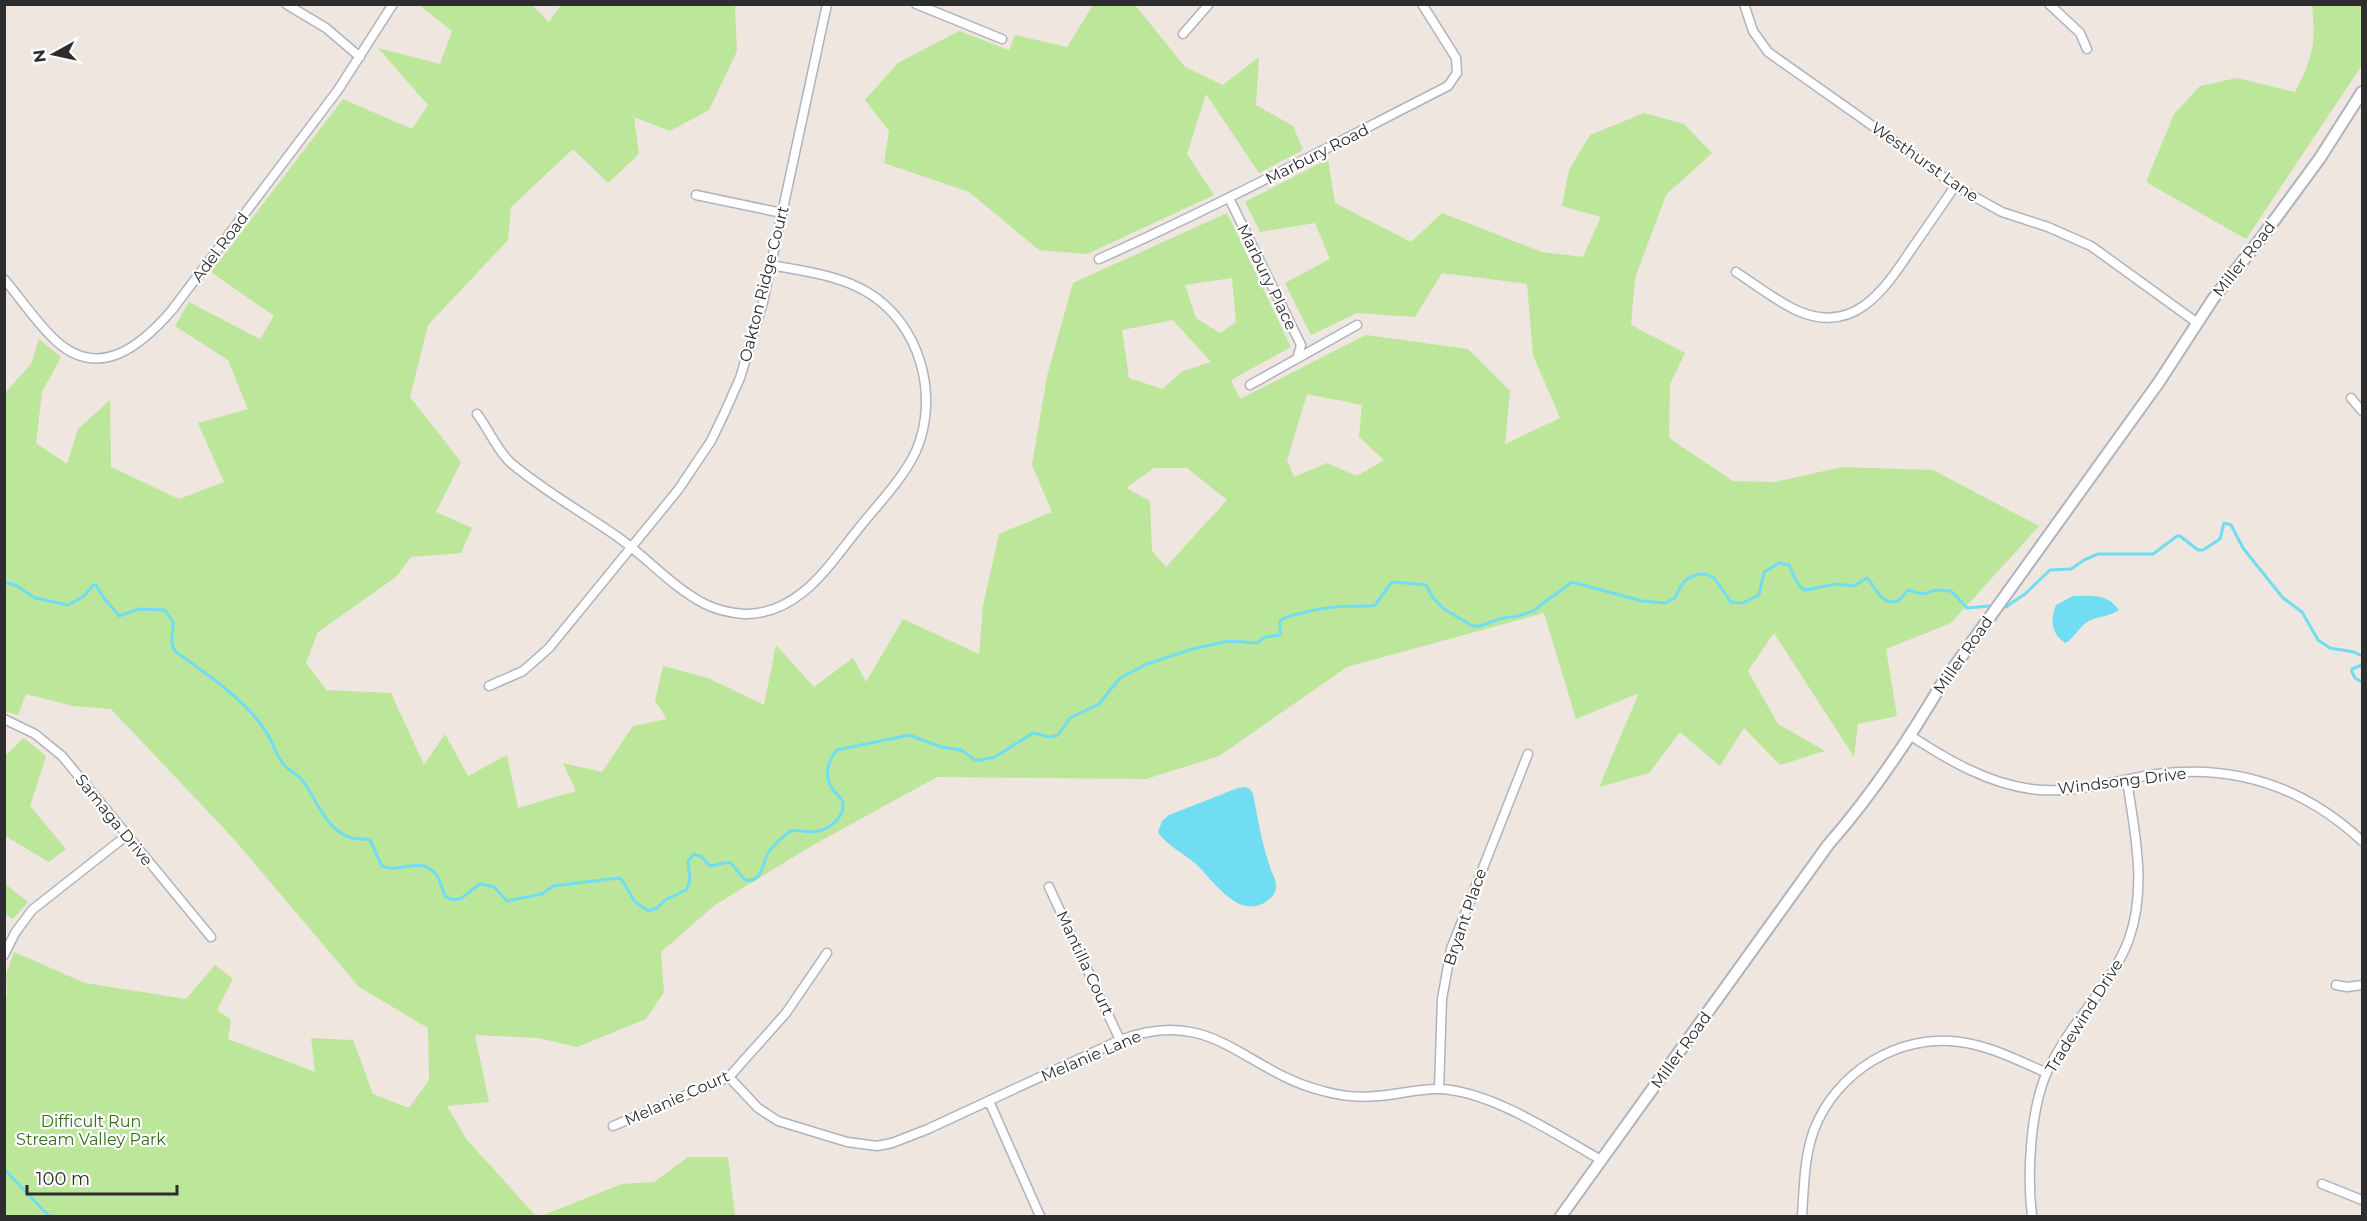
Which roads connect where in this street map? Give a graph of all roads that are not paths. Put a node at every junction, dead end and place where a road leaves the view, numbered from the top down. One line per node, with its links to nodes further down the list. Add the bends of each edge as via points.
1 (286, 4): 12 (street, via 326,27)
2 (393, 4): 12 (street, Adel Road)
3 (827, 4): 17 (street, Oakton Ridge Court)
4 (916, 4): 10 (street)
5 (1209, 4): 9 (street)
6 (1422, 4): 16 (street, Marbury Road, via 1456,58 1457,73 1448,86)
7 (1744, 4): 14 (street, Westhurst Lane, via 1753,31 1768,52)
8 (2049, 4): 11 (street, via 2080,33)
9 (1183, 34)
10 (1002, 39)
11 (2087, 49)
12 (360, 57): 21 (street, Adel Road, via 172,310 128,351 97,358 65,348)
13 (2362, 92): 22 (street, Miller Road, via 2320,158)
14 (1955, 186): 20 (street, via 1880,294 1861,309 1824,317 1798,311); 22 (street, Westhurst Lane, via 2002,212 2091,246)
15 (696, 195): 17 (street)
16 (1229, 198): 18 (street, Marbury Road); 24 (street, Marbury Place, via 1301,345)
17 (782, 213): 19 (street, Oakton Ridge Court)
18 (1099, 259)
19 (771, 266): 29 (street, Oakton Ridge Court, via 753,340 724,414 695,466); 29 (street, via 851,284 894,314 914,344 924,378 925,417 916,451 814,582 800,596 774,609 746,614 706,605)
20 (1736, 272)
21 (4, 279)
22 (2196, 322): 32 (street, Miller Road, via 2159,382 1941,685)
23 (1357, 325): 24 (street)
24 (1298, 356): 25 (street)
25 (1250, 385)
26 (2351, 398): 27 (street)
27 (2362, 411)
28 (477, 414): 29 (street, via 509,462)
29 (632, 548): 30 (street, Oakton Ridge Court, via 542,657 523,671)
30 (489, 686)
31 (4, 719): 35 (street, Samaga Drive, via 35,734 57,751)
32 (1911, 736): 34 (street, Windsong Drive, via 1947,759 2000,783 2033,789); 49 (street, Miller Road)
33 (1528, 754): 46 (street, Bryant Place, via 1451,949 1442,999)
34 (2127, 781): 36 (street, Windsong Drive, via 2188,772 2250,778 2312,802); 44 (street, Tradewind Drive, via 2138,859 2134,921 2117,964)
35 (126, 836): 38 (street, Samaga Drive); 40 (street, via 32,910)
36 (2362, 841)
37 (1049, 887): 43 (street, Mantilla Court)
38 (210, 937)
39 (827, 953): 45 (street, Melanie Court, via 786,1013)
40 (4, 955)
41 (2362, 985): 42 (street)
42 (2337, 986)
43 (1120, 1040): 46 (street, Melanie Lane, via 1150,1031 1189,1031 1217,1040 1300,1083 1342,1095 1378,1096); 47 (street, Melanie Lane)
44 (2047, 1073): 54 (street, via 1959,1042 1916,1044 1880,1056 1844,1083 1814,1130); 55 (street, Tradewind Drive, via 2036,1113 2028,1172)
45 (729, 1077): 47 (street, Melanie Lane, via 758,1108 778,1121 862,1145 892,1143); 48 (street, Melanie Court)
46 (1439, 1089): 49 (street, Melanie Lane, via 1484,1099)
47 (989, 1101): 52 (street)
48 (613, 1126)
49 (1601, 1160): 53 (street, Miller Road)
50 (2322, 1184): 51 (street)
51 (2362, 1200)
52 (1040, 1216)
53 (1561, 1216)
54 (1802, 1216)
55 (2032, 1216)

